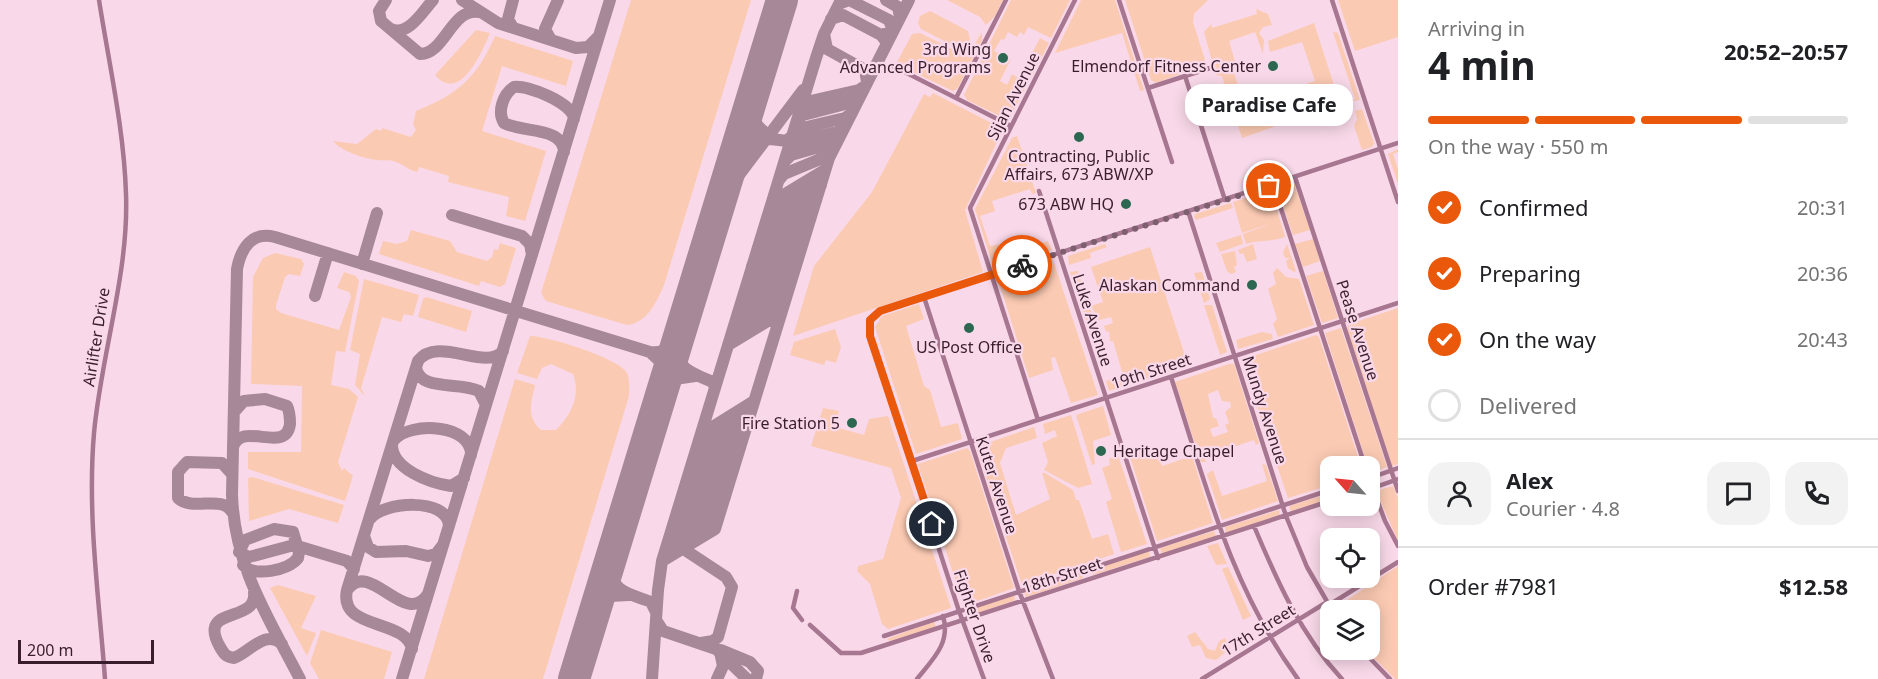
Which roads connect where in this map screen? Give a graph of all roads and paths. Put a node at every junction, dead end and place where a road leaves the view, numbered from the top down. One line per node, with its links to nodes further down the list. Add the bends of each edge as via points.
1 (99, 0): 71 (street, Airlifter Drive, via 126,194 122,251 93,453 93,513)
2 (1006, 0): 10 (street)
3 (1075, 0): 11 (street, Sijan Avenue)
4 (1119, 0): 9 (street)
5 (1332, 0): 13 (street)
6 (891, 65): 10 (street)
7 (1210, 68): 8 (street)
8 (1185, 76): 9 (street); 18 (street)
9 (1148, 88): 14 (street)
10 (956, 98): 11 (street)
11 (1011, 126): 22 (street, Sijan Avenue, via 972,203 971,213)
12 (1398, 143): 13 (street)
13 (1380, 149): 15 (street); 19 (street)
14 (1172, 162)
15 (1295, 177): 16 (street); 25 (street, Pease Avenue)
16 (1273, 184): 18 (street); 26 (street)
17 (1039, 191): 21 (street, Luke Avenue)
18 (1225, 200): 20 (street)
19 (1398, 202)
20 (1188, 211): 21 (street); 27 (street, Mundy Avenue)
21 (1058, 253): 22 (street); 29 (street, Luke Avenue)
22 (990, 275): 23 (street); 30 (street)
23 (924, 297): 31 (street, Kuter Avenue); 33 (street, Fighter Drive, via 880,311 870,320 870,336)
24 (1398, 303): 25 (street, 19th Street)
25 (1343, 322): 26 (street, 19th Street); 35 (street, Pease Avenue)
26 (1320, 328): 27 (street, 19th Street); 32 (street)
27 (1235, 357): 28 (street, 19th Street); 42 (street, Mundy Avenue)
28 (1171, 377): 29 (street, 19th Street); 46 (street)
29 (1106, 398): 30 (street, 19th Street); 49 (street, Luke Avenue)
30 (1038, 420): 31 (street, 19th Street)
31 (970, 442): 33 (street, 19th Street); 55 (street, Kuter Avenue)
32 (1362, 456)
33 (912, 461): 60 (street, Fighter Drive)
34 (1398, 468): 35 (street)
35 (1390, 471): 36 (street); 37 (street, Pease Avenue)
36 (1380, 475)
37 (1396, 480): 38 (street); 39 (street, Pease Avenue)
38 (1380, 485)
39 (1398, 491)
40 (1320, 493): 42 (street, 18th Street)
41 (1320, 504): 44 (street, 18th Street)
42 (1283, 506): 44 (street, Mundy Avenue); 46 (street, 18th Street)
43 (1380, 507): 48 (street)
44 (1286, 516): 45 (street, 18th Street); 57 (street, Mundy Avenue, via 1307,567)
45 (1254, 526): 47 (street, 18th Street); 63 (street, via 1276,580)
46 (1219, 527): 47 (street); 49 (street, 18th Street)
47 (1222, 537): 50 (street, 18th Street); 68 (street)
48 (1398, 546)
49 (1154, 547): 50 (street, Luke Avenue); 52 (street, 18th Street)
50 (1158, 558): 53 (street, 18th Street)
51 (1398, 562): 58 (street, 17th Street)
52 (1087, 570): 53 (street); 55 (street, 18th Street)
53 (1090, 579): 56 (street, 18th Street)
54 (797, 591): 62 (street, via 793,608)
55 (1019, 591): 56 (street, Kuter Avenue); 60 (street, 18th Street)
56 (1022, 600): 64 (street, 18th Street); 74 (street, Kuter Avenue)
57 (1326, 600)
58 (1333, 600)
59 (1320, 608): 63 (street, 17th Street)
60 (959, 611): 61 (street, 18th Street); 64 (street, Fighter Drive)
61 (943, 616): 66 (street); 67 (street, 18th Street)
62 (802, 620)
63 (1299, 620): 68 (street, 17th Street); 78 (street)
64 (963, 622): 66 (street, 18th Street); 73 (street, Fighter Drive)
65 (810, 625): 66 (street, 18th Street, via 834,649 848,655)
66 (946, 626): 72 (street, via 943,647)
67 (884, 636)
68 (1268, 637): 70 (street, 17th Street); 77 (street)
69 (1372, 660): 79 (street)
70 (1211, 673): 75 (street, 17th Street); 76 (street)
71 (105, 679)
72 (917, 679)
73 (984, 679)
74 (1053, 679)
75 (1202, 679)
76 (1215, 679)
77 (1298, 679)
78 (1342, 679)
79 (1390, 679)

